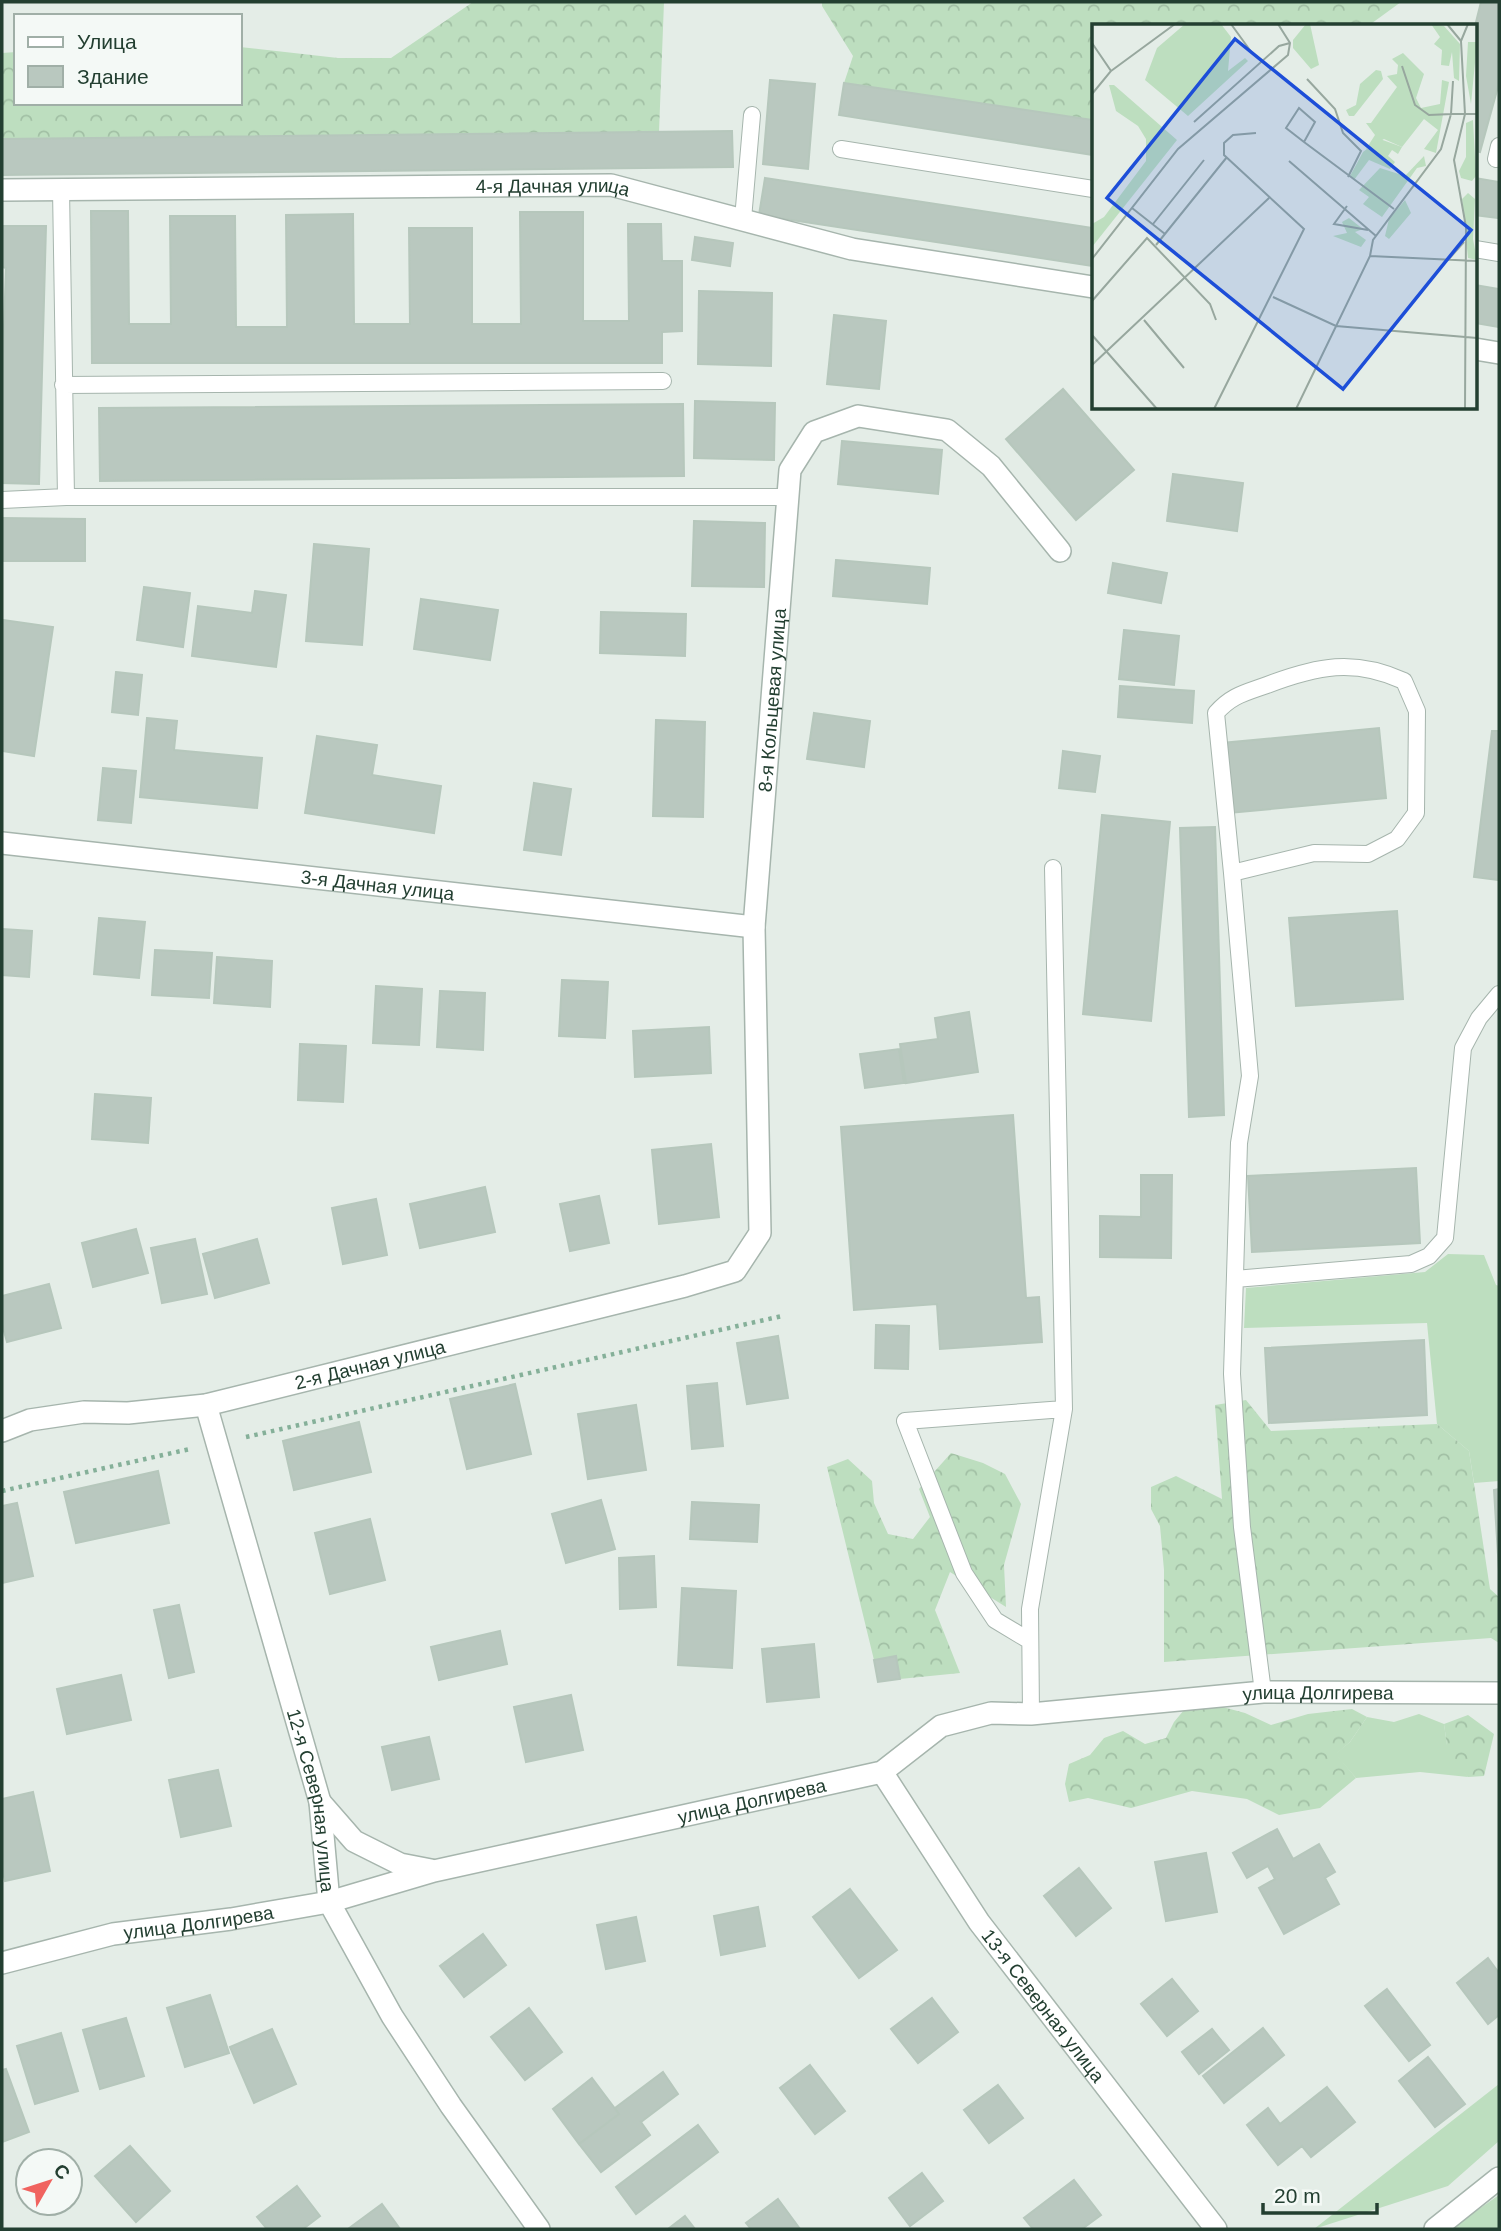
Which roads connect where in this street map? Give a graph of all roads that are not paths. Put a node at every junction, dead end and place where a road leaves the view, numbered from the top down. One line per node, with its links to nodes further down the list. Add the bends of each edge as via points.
1 (752, 116): 6 (lane)
2 (841, 149): 4 (lane)
3 (61, 189): 5 (street, 4-я Дачная улица); 6 (street, 4-я Дачная улица, via 611,185); 13 (lane)
4 (1092, 189)
5 (2, 190)
6 (743, 219): 9 (street, 4-я Дачная улица, via 852,249)
7 (1476, 249): 8 (lane)
8 (1499, 253)
9 (1092, 287)
10 (1476, 349): 11 (street)
11 (1499, 353)
12 (663, 381): 13 (lane)
13 (63, 385): 14 (lane)
14 (66, 497): 15 (lane); 16 (lane)
15 (786, 497): 17 (street, 8-я Кольцевая улица, via 790,470 814,432 858,416 947,430 991,466); 21 (street, 8-я Кольцевая улица)
16 (2, 499)
17 (1060, 551)
18 (2, 843): 21 (street, 3-я Дачная улица)
19 (1053, 868): 26 (lane)
20 (1232, 873): 20 (lane, via 1314,853 1368,854 1397,839 1416,813 1417,711 1404,681 1382,671 1341,666 1304,671 1228,699 1216,713); 24 (lane, via 1250,1076 1239,1143)
21 (754, 928): 23 (street, 8-я Кольцевая улица, via 760,1234)
22 (1499, 994): 24 (lane, via 1463,1048 1445,1238 1429,1256 1411,1264)
23 (735, 1271): 25 (street, 2-я Дачная улица)
24 (1235, 1279): 29 (lane, via 1232,1374 1241,1513)
25 (206, 1405): 27 (street, 2-я Дачная улица, via 128,1413 84,1412 30,1420); 33 (street, 12-я Северная улица)
26 (1064, 1409): 28 (lane, via 1030,1609); 28 (lane, via 905,1420 964,1573 995,1620)
27 (2, 1430)
28 (1030, 1641): 31 (lane)
29 (1263, 1692): 30 (street, улица Долгирева); 31 (street, улица Долгирева)
30 (1499, 1693)
31 (1031, 1714): 32 (street, улица Долгирева, via 991,1713 941,1726)
32 (882, 1772): 34 (street, улица Долгирева); 40 (street, 13-я Северная улица, via 979,1922)
33 (320, 1802): 34 (street, via 354,1841 400,1864); 35 (street, 12-я Северная улица)
34 (435, 1871): 35 (street, улица Долгирева)
35 (329, 1902): 36 (street, улица Долгирева, via 113,1934); 39 (street, 12-я Северная улица, via 392,2015)
36 (2, 1963)
37 (1499, 2178): 38 (street)
38 (1436, 2227)
39 (539, 2229)
40 (1216, 2229)

